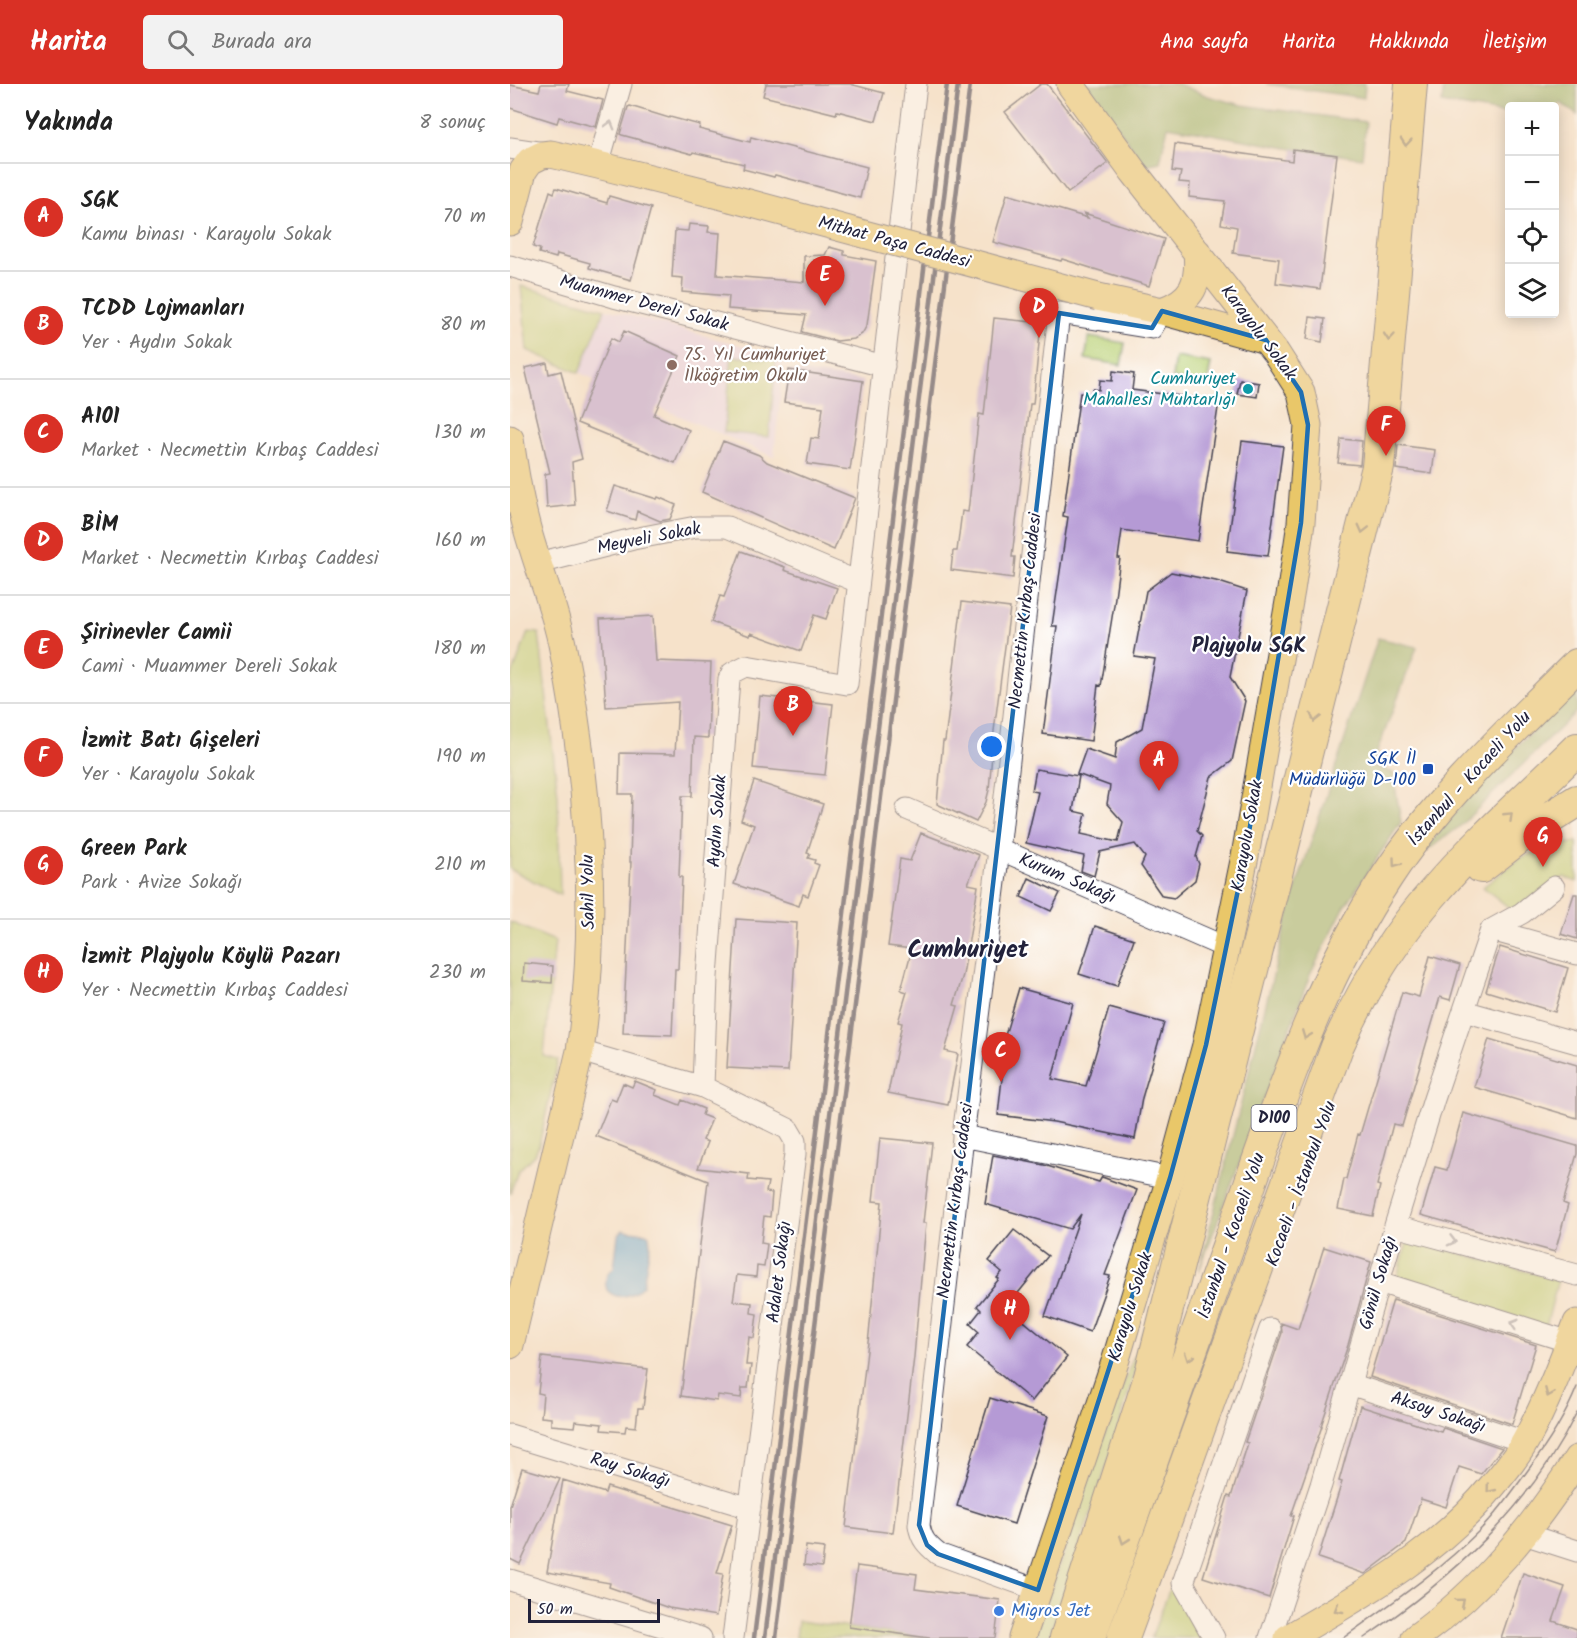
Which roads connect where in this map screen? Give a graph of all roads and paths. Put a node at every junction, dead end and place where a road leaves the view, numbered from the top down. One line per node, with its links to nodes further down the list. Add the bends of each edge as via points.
1 (621, 84): 6 (street, one-way to 1)
2 (916, 84): 14 (street)
3 (1070, 84): 8 (main road, Karayolu Sokak)
4 (1411, 84): 54 (highway, one-way to 54, via 1378,467 1150,1377)
5 (518, 155): 6 (main road, Mithat Paşa Caddesi, via 551,154); 7 (main road)
6 (598, 165): 12 (main road, Mithat Paşa Caddesi, bridge)
7 (510, 222)
8 (1197, 252): 10 (main road, Karayolu Sokak); 11 (main road)
9 (510, 266): 14 (street, Muammer Dereli Sokak, via 614,297)
10 (1227, 293): 11 (main road, via 1207,293); 13 (main road, Karayolu Sokak)
11 (1191, 309): 12 (main road, via 1179,304); 13 (main road)
12 (1162, 311): 24 (street, Necmettin Kırbaş Caddesi, via 1152,328 1059,313)
13 (1266, 340): 28 (main road, Karayolu Sokak, via 1301,392 1308,425 1306,471 1292,590)
14 (884, 366): 18 (street)
15 (510, 438): 16 (main road, Sahil Yolu)
16 (519, 525): 17 (main road, Sahil Yolu)
17 (539, 563): 18 (street, Meyveli Sokak, via 633,539 696,527 727,527); 32 (main road, Sahil Yolu, via 563,649 589,854 589,965)
18 (858, 582): 33 (street, Aydın Sokak, via 847,684 746,666 729,679 706,977)
19 (1577, 665): 55 (highway, İstanbul - Kocaeli Yolu / D100, one-way to 55, via 1487,755 1416,836 1388,874 1336,963 1275,1115)
20 (1577, 749): 56 (highway, one-way to 20, via 1351,1016 1394,944 1433,892)
21 (1577, 801): 25 (highway, Kocaeli - İstanbul Yolu / D100)
22 (907, 809): 24 (street, Kurum Sokağı)
23 (1577, 825): 25 (highway)
24 (999, 850): 28 (street, Kurum Sokağı); 34 (street, Necmettin Kırbaş Caddesi)
25 (1501, 851): 56 (highway, Kocaeli - İstanbul Yolu / D100, via 1422,926 1366,1020)
26 (1554, 886): 27 (street, via 1522,913)
27 (1491, 930): 29 (street); 30 (street, Gönül Sokağı)
28 (1227, 948): 35 (main road, Karayolu Sokak)
29 (1577, 954)
30 (1464, 1011): 31 (street); 36 (street, Gönül Sokağı)
31 (1577, 1043)
32 (580, 1051): 33 (street, Adalet Sokağı); 41 (main road, Sahil Yolu)
33 (703, 1087): 46 (street, Adalet Sokağı, via 788,1129 795,1141)
34 (963, 1136): 35 (street); 50 (street, Necmettin Kırbaş Caddesi, via 919,1525 927,1545 938,1554)
35 (1170, 1178): 50 (main road, Karayolu Sokak, via 1116,1359)
36 (1395, 1226): 37 (street, one-way to 37); 38 (street, Gönül Sokağı)
37 (1577, 1275)
38 (1379, 1282): 40 (street, one-way to 38); 42 (street, Gönül Sokağı)
39 (1270, 1329): 57 (street, via 1183,1583)
40 (1573, 1332): 44 (main road, one-way to 44)
41 (510, 1345)
42 (1350, 1384): 44 (street, Aksoy Sokağı); 58 (street, Gönül Sokağı)
43 (510, 1435): 46 (street, Ray Sokağı)
44 (1525, 1442): 59 (main road, one-way to 59, via 1472,1510 1442,1538 1379,1585)
45 (1577, 1459): 47 (main road)
46 (750, 1508): 52 (street, Adalet Sokağı)
47 (1524, 1534): 48 (street); 60 (main road, one-way to 47, via 1472,1593)
48 (1577, 1551)
49 (510, 1580): 51 (street)
50 (1038, 1590): 53 (main road, Karayolu Sokak)
51 (701, 1638)
52 (733, 1638)
53 (1022, 1638)
54 (1066, 1638)
55 (1089, 1638)
56 (1125, 1638)
57 (1214, 1638)
58 (1270, 1638)
59 (1288, 1638)
60 (1415, 1638)

